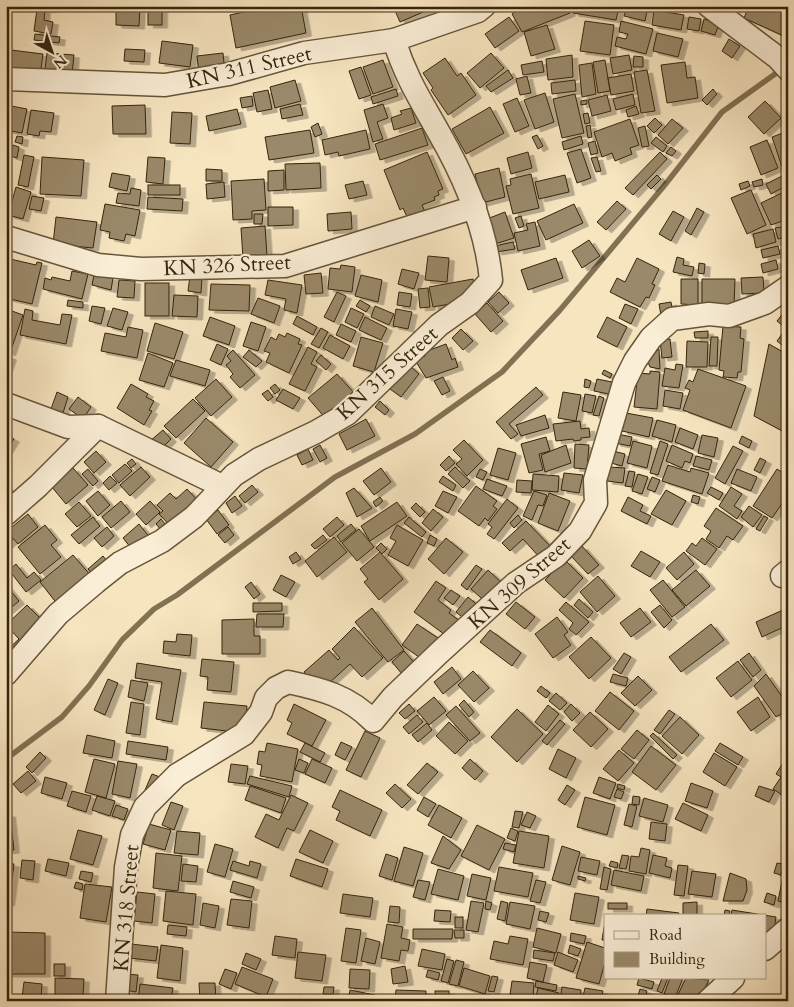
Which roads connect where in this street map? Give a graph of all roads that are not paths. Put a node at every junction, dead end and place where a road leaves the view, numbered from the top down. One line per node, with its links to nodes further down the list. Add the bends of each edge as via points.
1 (484, 6): 4 (street, KN 311 Street, via 478,11)
2 (709, 6): 3 (street)
3 (738, 16): 5 (street)
4 (394, 40): 6 (street, KN 311 Street, via 304,53 229,74 165,85); 7 (street, KN 315 Street, via 410,85 440,133)
5 (788, 69)
6 (6, 79)
7 (475, 207): 8 (street, KN 326 Street, via 285,266 141,269 98,265); 12 (street, KN 315 Street, via 491,280 470,303 439,325 347,414 259,459 234,474)
8 (6, 237)
9 (788, 287): 15 (street, KN 309 Street, via 766,303 729,316 709,314 672,319 651,338 624,383 595,480 596,503 580,531 556,556 516,583 434,658)
10 (6, 404): 11 (street, via 68,427)
11 (98, 426): 12 (street); 13 (street)
12 (222, 486): 14 (street, KN 315 Street, via 194,517 162,541 120,563 65,609)
13 (6, 514)
14 (6, 674)
15 (373, 721): 19 (street, KN 318 Street, via 358,706 329,693 288,682 266,698 261,712 244,734 177,775 144,807 132,835 126,867)
16 (788, 929): 17 (street)
17 (766, 948)
18 (731, 980): 20 (street)
19 (117, 1001)
20 (708, 1001)

